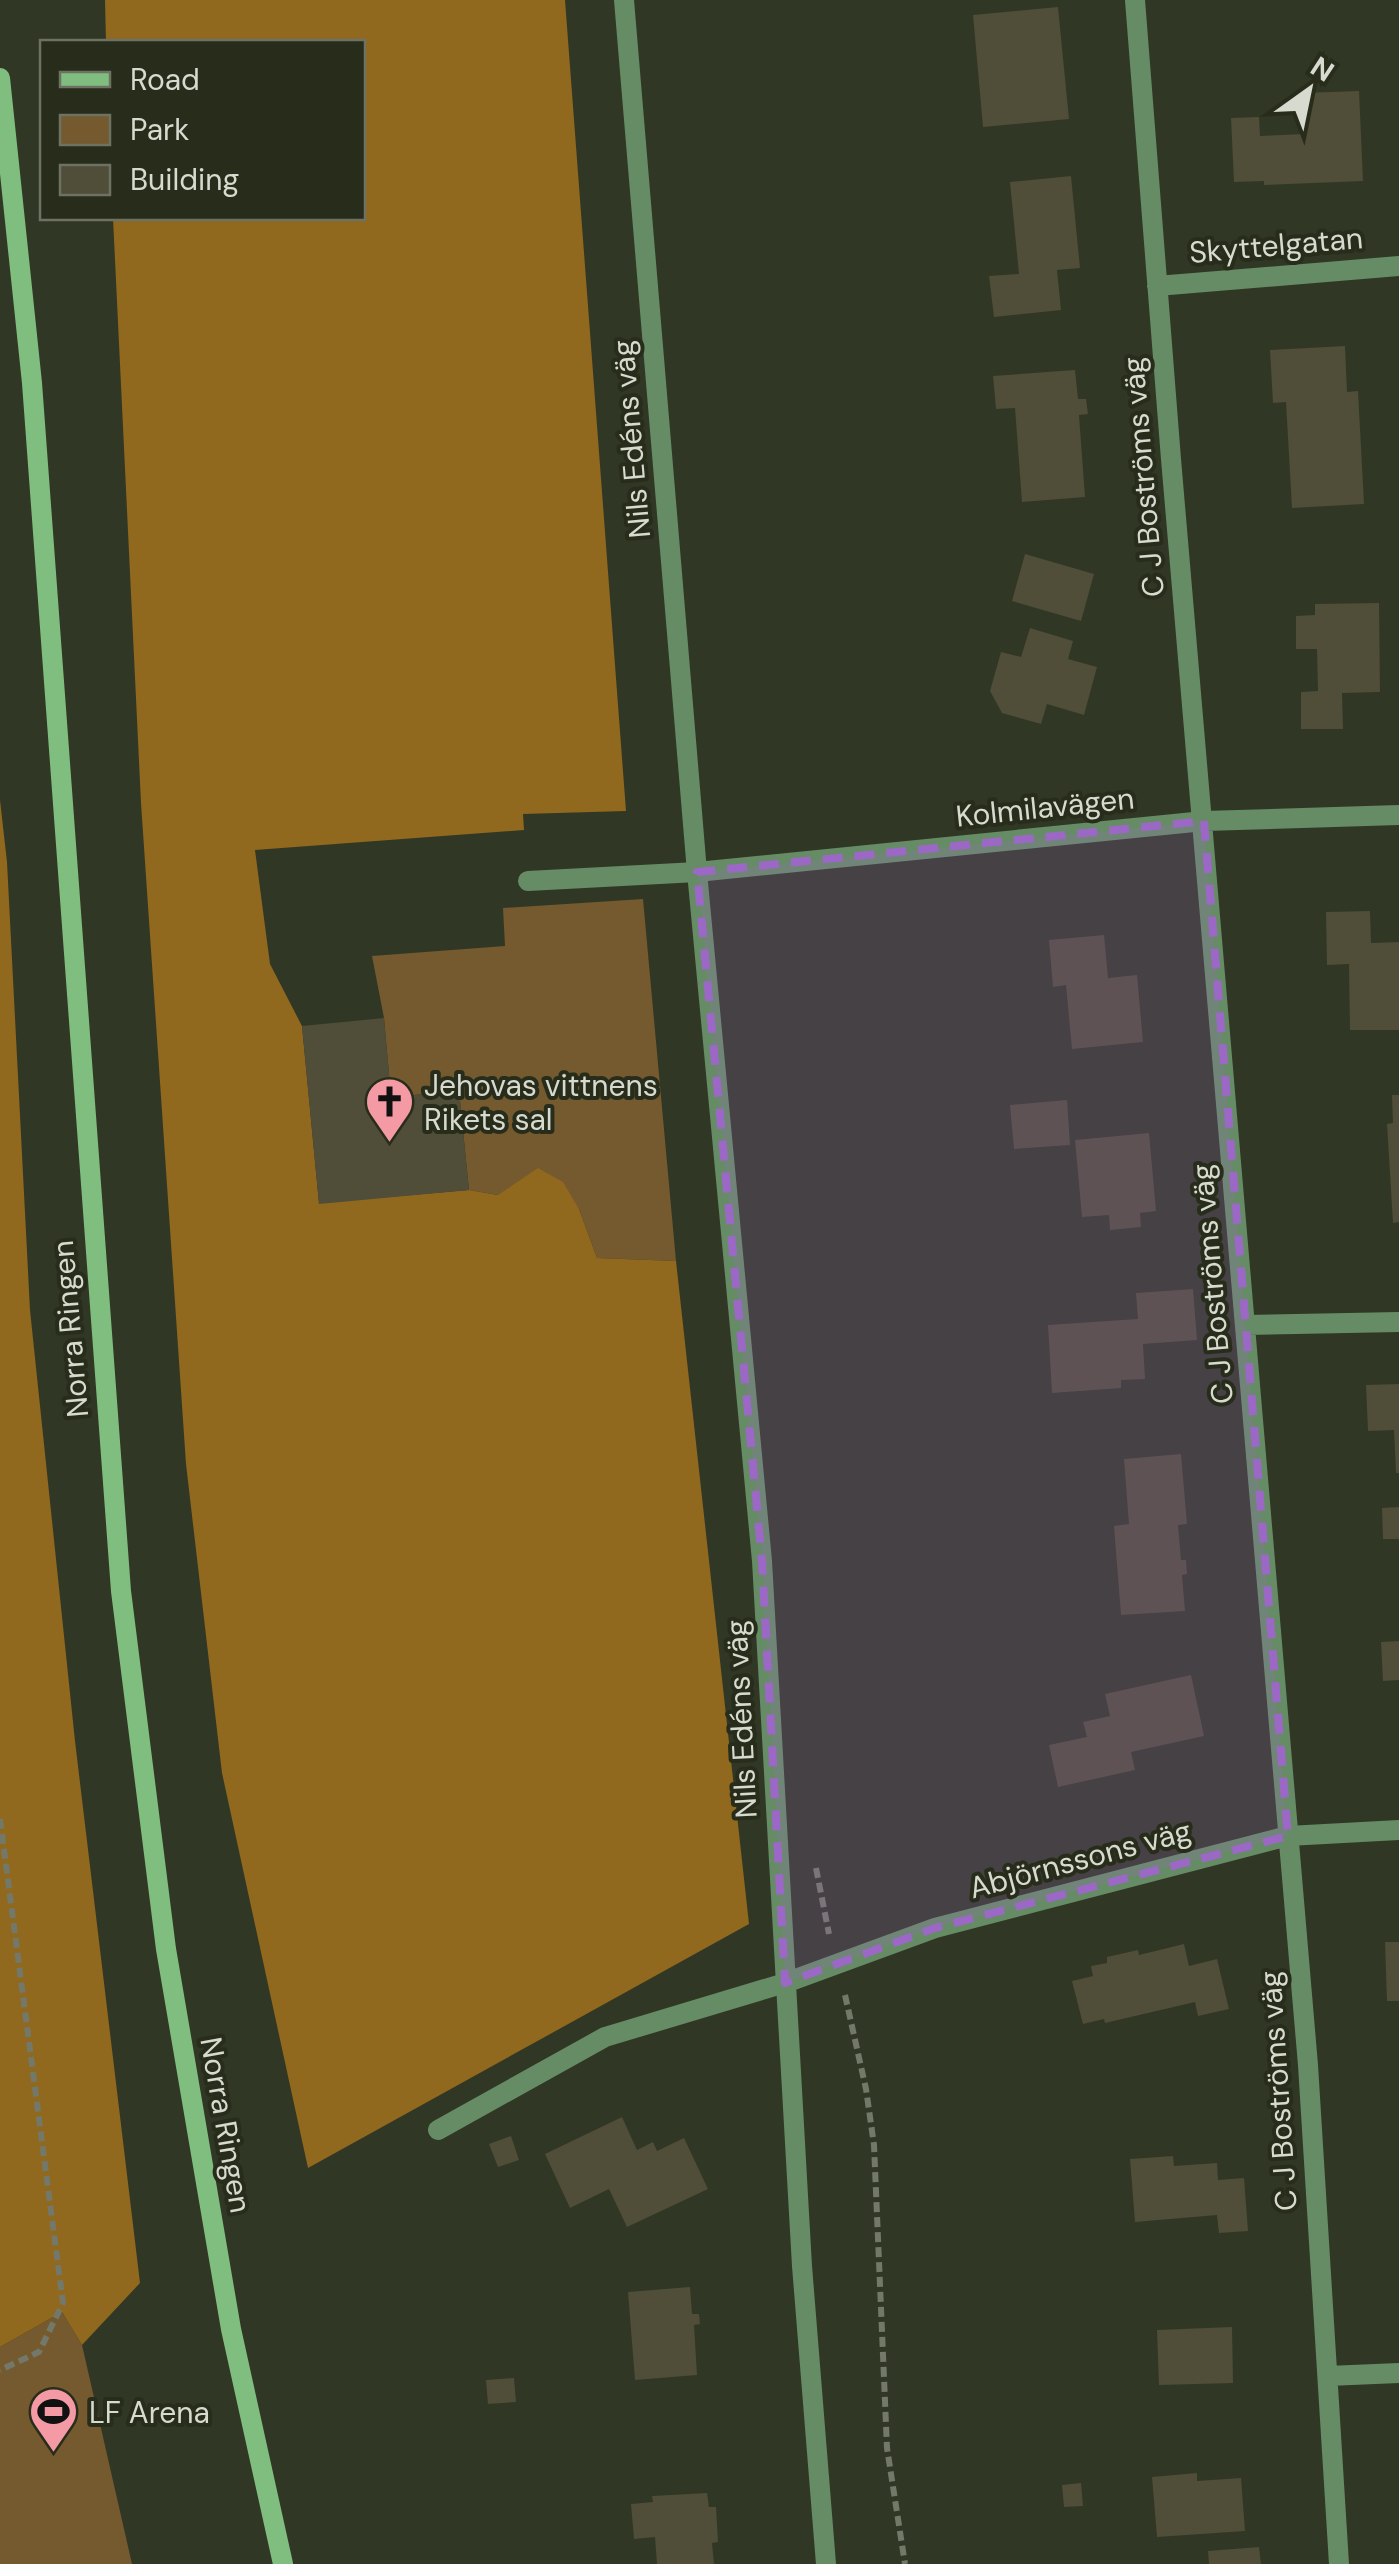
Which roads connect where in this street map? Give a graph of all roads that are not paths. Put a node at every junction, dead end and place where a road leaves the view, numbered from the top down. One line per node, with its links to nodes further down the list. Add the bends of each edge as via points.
1 (624, 0): 8 (street, Nils Edéns väg)
2 (1134, 0): 5 (street, C J Boströms väg)
3 (0, 78): 18 (main road, Norra Ringen, via 32,383 121,1592 166,1949 231,2330)
4 (1399, 266): 5 (street, Skyttelgatan)
5 (1157, 286): 7 (street, C J Boströms väg)
6 (1399, 815): 7 (street, Kolmilavägen)
7 (1204, 821): 8 (street, Kolmilavägen); 11 (street, C J Boströms väg)
8 (698, 872): 9 (street); 14 (street, Nils Edéns väg, via 762,1562)
9 (528, 881)
10 (1399, 1322): 11 (street)
11 (1245, 1325): 13 (street, C J Boströms väg)
12 (1399, 1830): 13 (street, Abjörnssons väg)
13 (1288, 1836): 14 (street, Abjörnssons väg, via 935,1928); 17 (street, C J Boströms väg)
14 (785, 1984): 15 (street, Abjörnssons väg, via 605,2037); 19 (street, Nils Edéns väg)
15 (438, 2130)
16 (1399, 2373): 17 (street)
17 (1328, 2376): 20 (street, C J Boströms väg)
18 (283, 2564)
19 (826, 2564)
20 (1340, 2564)

